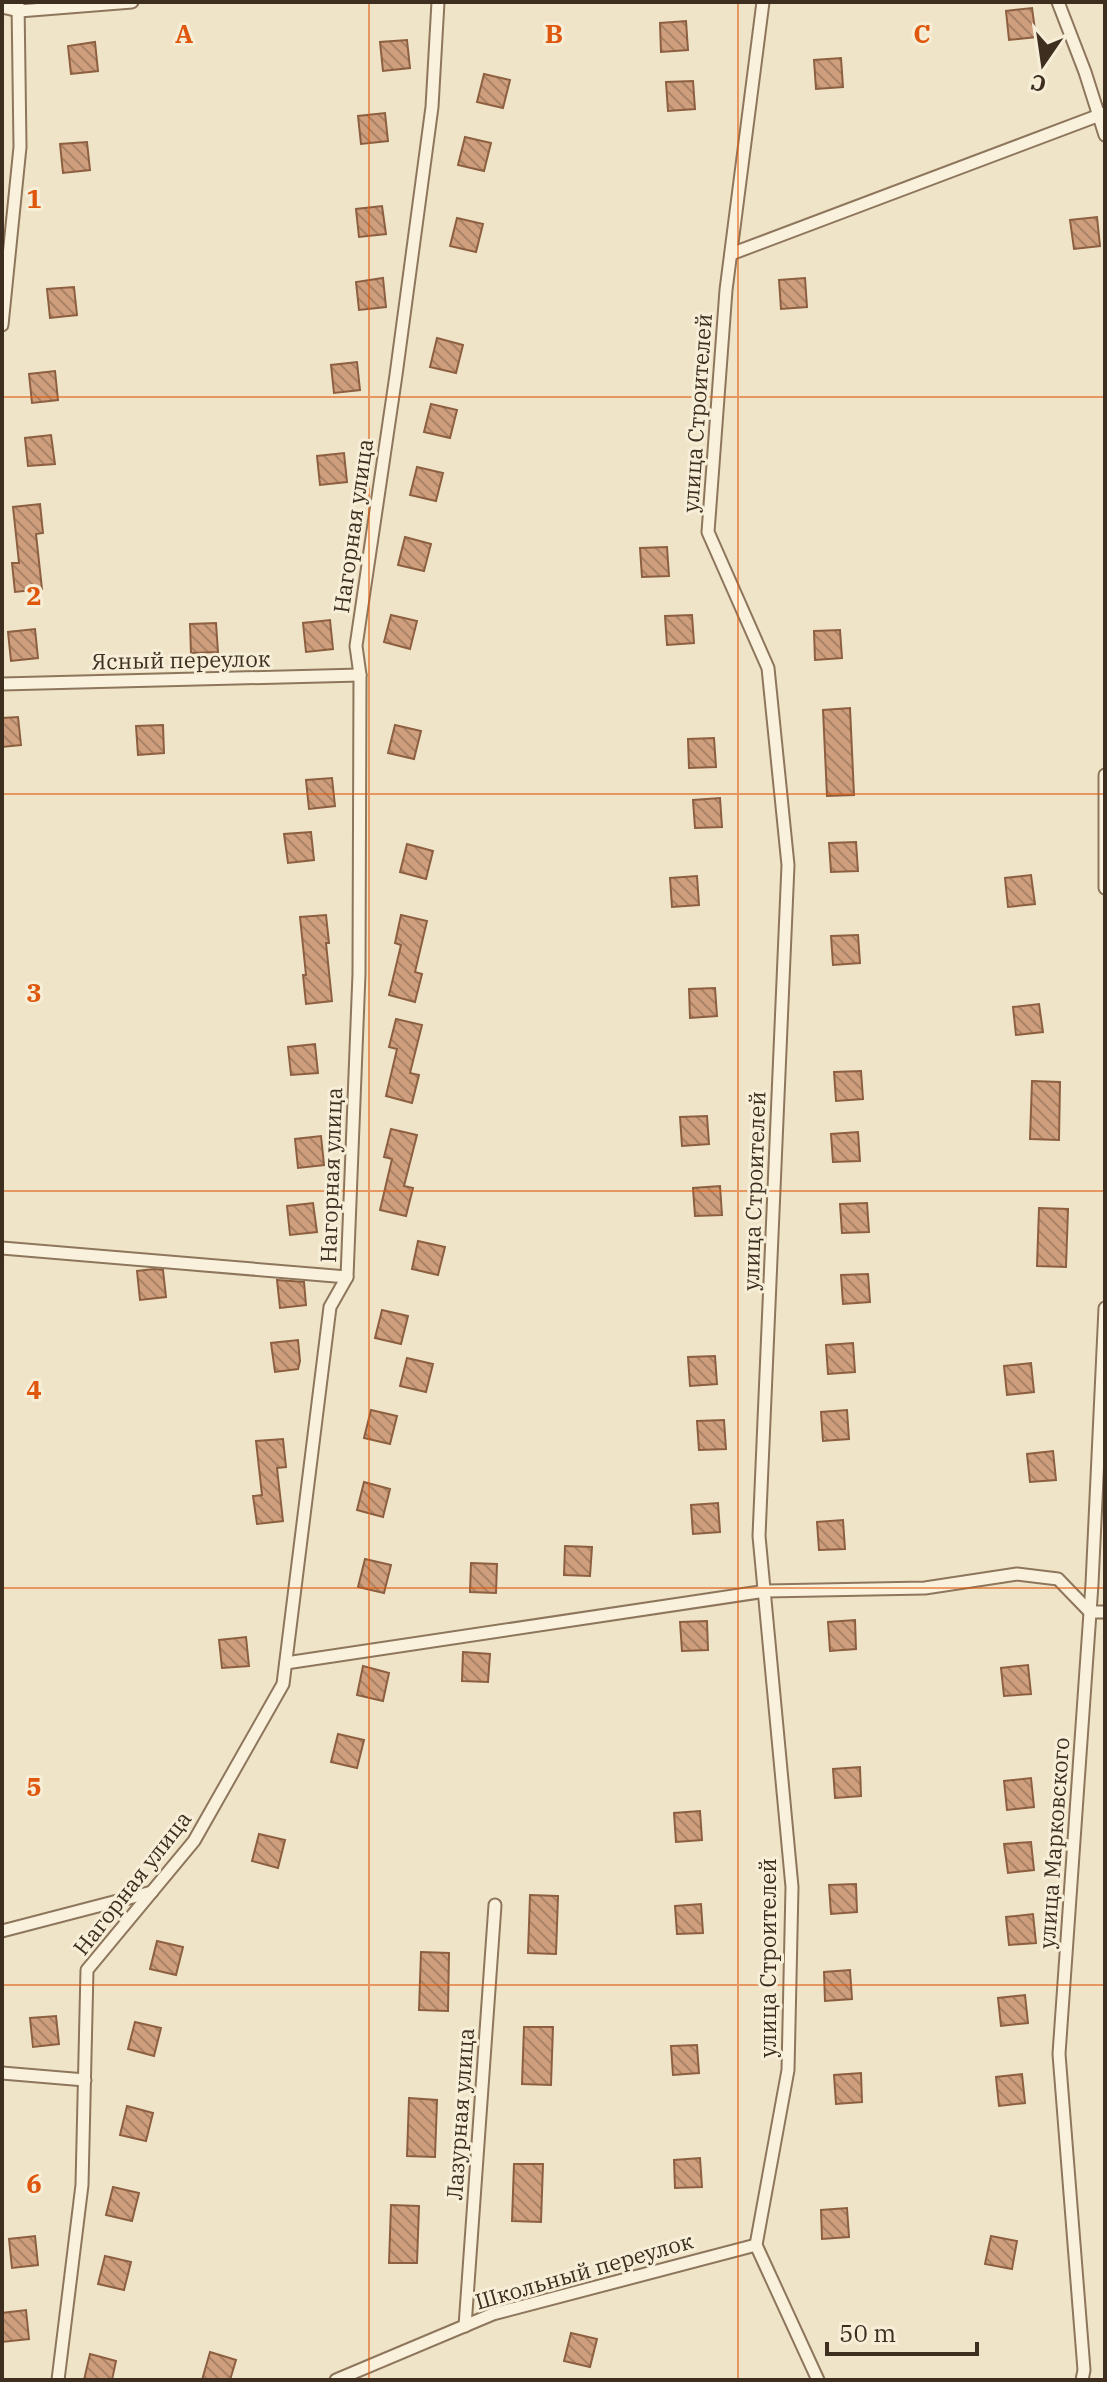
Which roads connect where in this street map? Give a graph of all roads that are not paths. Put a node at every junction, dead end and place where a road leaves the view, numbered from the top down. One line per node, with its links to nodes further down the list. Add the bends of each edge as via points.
1 (132, 2): 6 (lane)
2 (438, 2): 11 (lane, Нагорная улица, via 432,107 356,646)
3 (763, 2): 9 (lane, улица Строителей)
4 (1058, 2): 7 (lane)
5 (2, 7): 6 (lane)
6 (18, 7): 10 (lane, via 20,147)
7 (1102, 115): 8 (lane); 9 (lane)
8 (1105, 135)
9 (731, 254): 18 (lane, улица Строителей, via 708,532 768,668 788,865 759,1536)
10 (2, 325)
11 (360, 675): 12 (lane, Ясный переулок); 16 (lane, Нагорная улица, via 359,974)
12 (2, 684)
13 (1105, 775): 14 (lane)
14 (1105, 888)
15 (2, 1248): 16 (lane)
16 (347, 1277): 21 (lane, Нагорная улица, via 330,1307)
17 (1105, 1308): 19 (lane, улица Марковского)
18 (766, 1591): 19 (lane, via 925,1588 1017,1574 1058,1579); 21 (lane); 27 (lane, улица Строителей, via 792,1887 788,2070)
19 (1090, 1612): 20 (lane); 32 (lane, улица Марковского, via 1059,2054)
20 (1105, 1612)
21 (286, 1663): 22 (lane, Нагорная улица, via 283,1684 194,1841)
22 (153, 1892): 24 (lane); 26 (lane, Нагорная улица, via 87,1970)
23 (495, 1905): 28 (lane, Лазурная улица)
24 (2, 1931)
25 (2, 2073): 26 (lane)
26 (85, 2080): 29 (lane, Нагорная улица, via 82,2185)
27 (756, 2245): 28 (lane, Школьный переулок, via 493,2314); 31 (lane)
28 (465, 2326): 30 (lane, Школьный переулок)
29 (58, 2380)
30 (336, 2380)
31 (818, 2380)
32 (1082, 2380)

